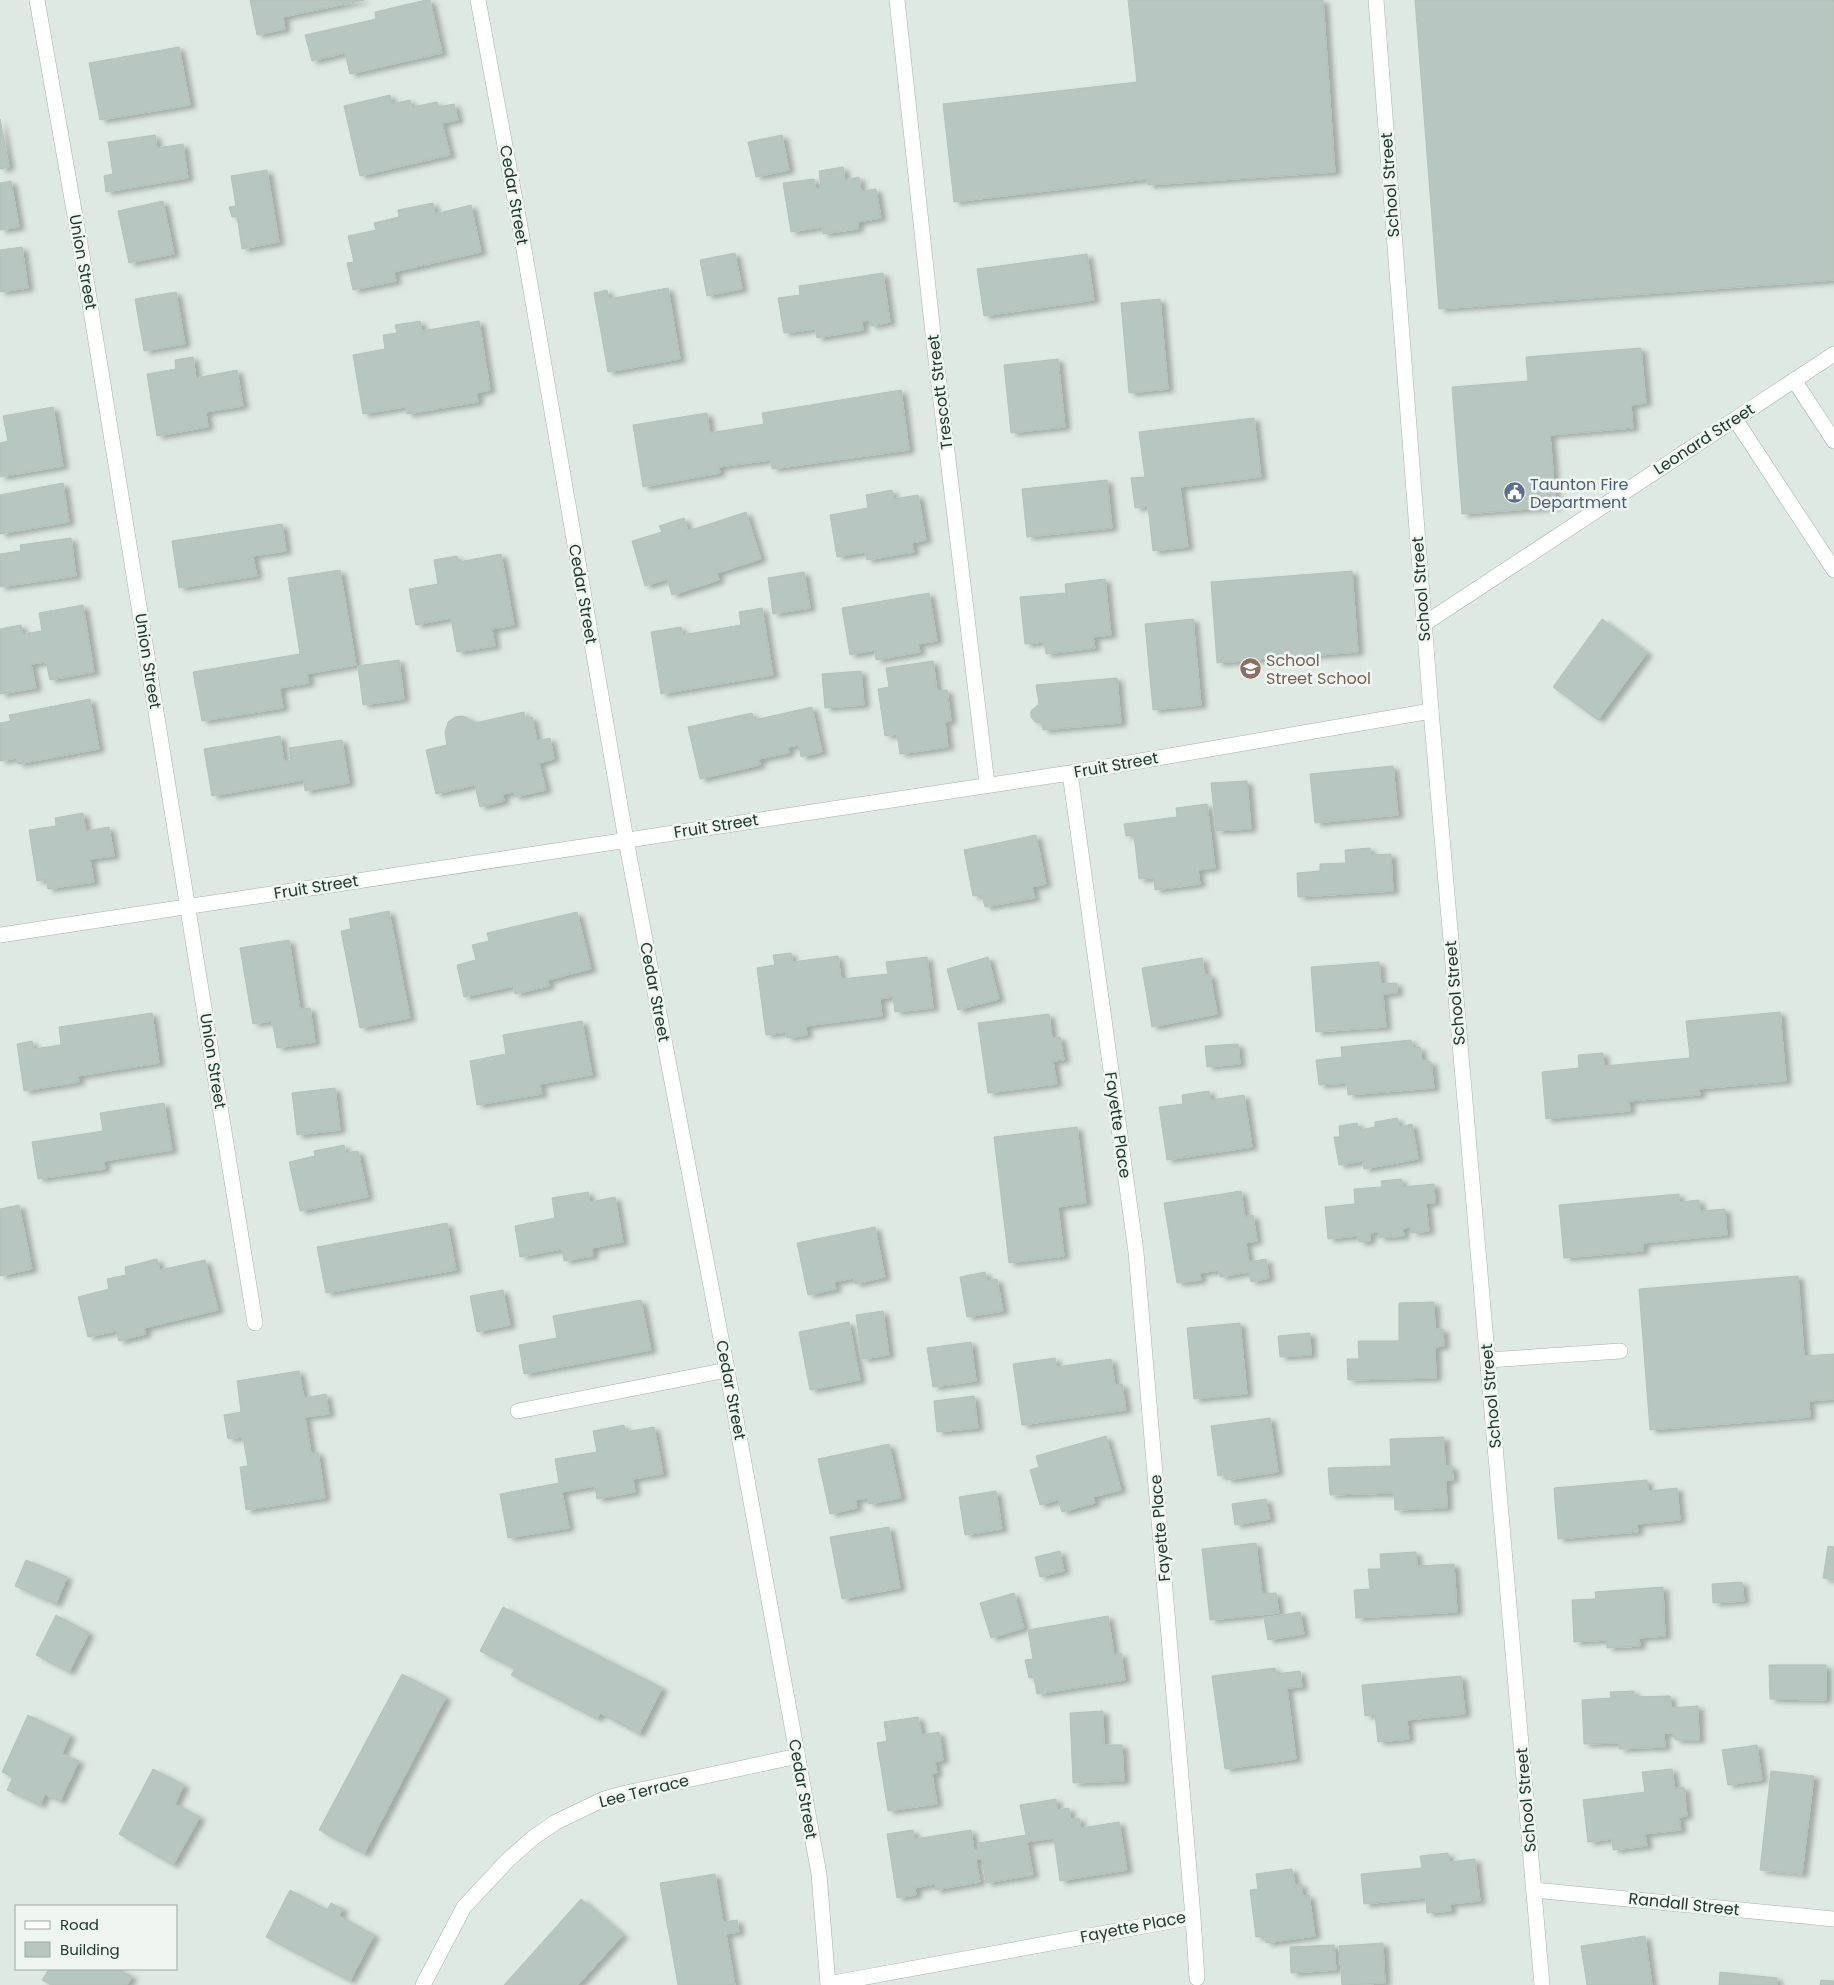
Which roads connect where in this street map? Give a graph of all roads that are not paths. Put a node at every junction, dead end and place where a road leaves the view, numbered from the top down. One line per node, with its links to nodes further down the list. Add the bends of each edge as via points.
1 (37, 0): 15 (street, Union Street)
2 (478, 0): 14 (street, Cedar Street)
3 (897, 0): 13 (street, Trescott Street)
4 (1376, 0): 10 (street, School Street)
5 (1834, 354): 6 (street, Leonard Street)
6 (1794, 380): 7 (street, Leonard Street); 8 (street)
7 (1735, 419): 9 (street); 10 (street, Leonard Street)
8 (1834, 441)
9 (1834, 570)
10 (1424, 624): 11 (street, School Street)
11 (1431, 711): 12 (street, Fruit Street); 19 (street, School Street)
12 (1070, 773): 13 (street, Fruit Street); 24 (street, Fayette Place, via 1136,1252)
13 (987, 784): 14 (street, Fruit Street)
14 (626, 840): 15 (street, Fruit Street); 20 (street, Cedar Street)
15 (188, 906): 16 (street, Fruit Street); 17 (street, Union Street)
16 (0, 935)
17 (255, 1323)
18 (1620, 1351): 19 (street)
19 (1488, 1360): 23 (street, School Street)
20 (727, 1370): 21 (street); 22 (street, Cedar Street)
21 (518, 1411)
22 (798, 1756): 27 (street, Lee Terrace, via 626,1793 604,1799 556,1822 509,1859 464,1907); 28 (street, Cedar Street, via 819,1874)
23 (1534, 1890): 25 (street, Randall Street); 29 (street, School Street)
24 (1193, 1917): 26 (street); 28 (street, Fayette Place)
25 (1834, 1919)
26 (1197, 1978)
27 (423, 1985)
28 (828, 1985)
29 (1542, 1985)

